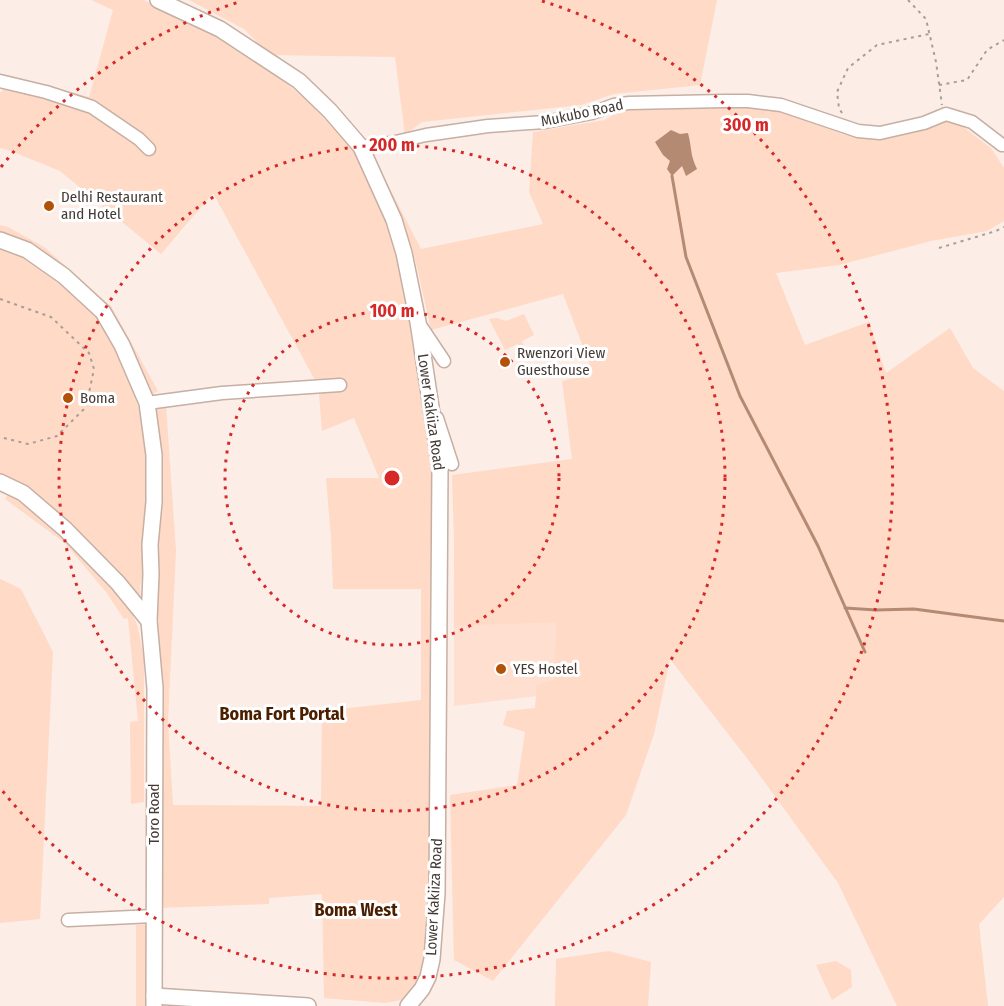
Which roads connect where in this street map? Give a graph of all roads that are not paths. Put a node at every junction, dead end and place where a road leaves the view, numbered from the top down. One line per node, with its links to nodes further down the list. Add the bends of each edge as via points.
1 (158, 0): 3 (main road, Lower Kakiiza Road, via 220,29 299,81)
2 (0, 81): 5 (street, via 92,107)
3 (361, 147): 4 (street, Mukubo Road, via 488,126 545,122 629,103 724,100 782,105 858,131 880,133 946,114 972,122); 7 (main road, Lower Kakiiza Road, via 394,220)
4 (1003, 147)
5 (149, 149)
6 (0, 240): 10 (main road, Toro Road, via 27,250 64,276 103,312)
7 (418, 322): 8 (street); 11 (main road, Lower Kakiiza Road)
8 (444, 361)
9 (340, 385): 10 (street)
10 (147, 402): 14 (main road, Toro Road, via 154,455)
11 (431, 404): 12 (street); 19 (main road, Lower Kakiiza Road, via 440,466 437,893 428,977)
12 (452, 464)
13 (0, 482): 14 (main road, via 23,493 65,529)
14 (149, 621): 15 (main road, Toro Road, via 154,688)
15 (154, 916): 16 (street); 17 (main road, Toro Road)
16 (68, 920)
17 (154, 1001): 18 (main road)
18 (308, 1006)
19 (408, 1006)

